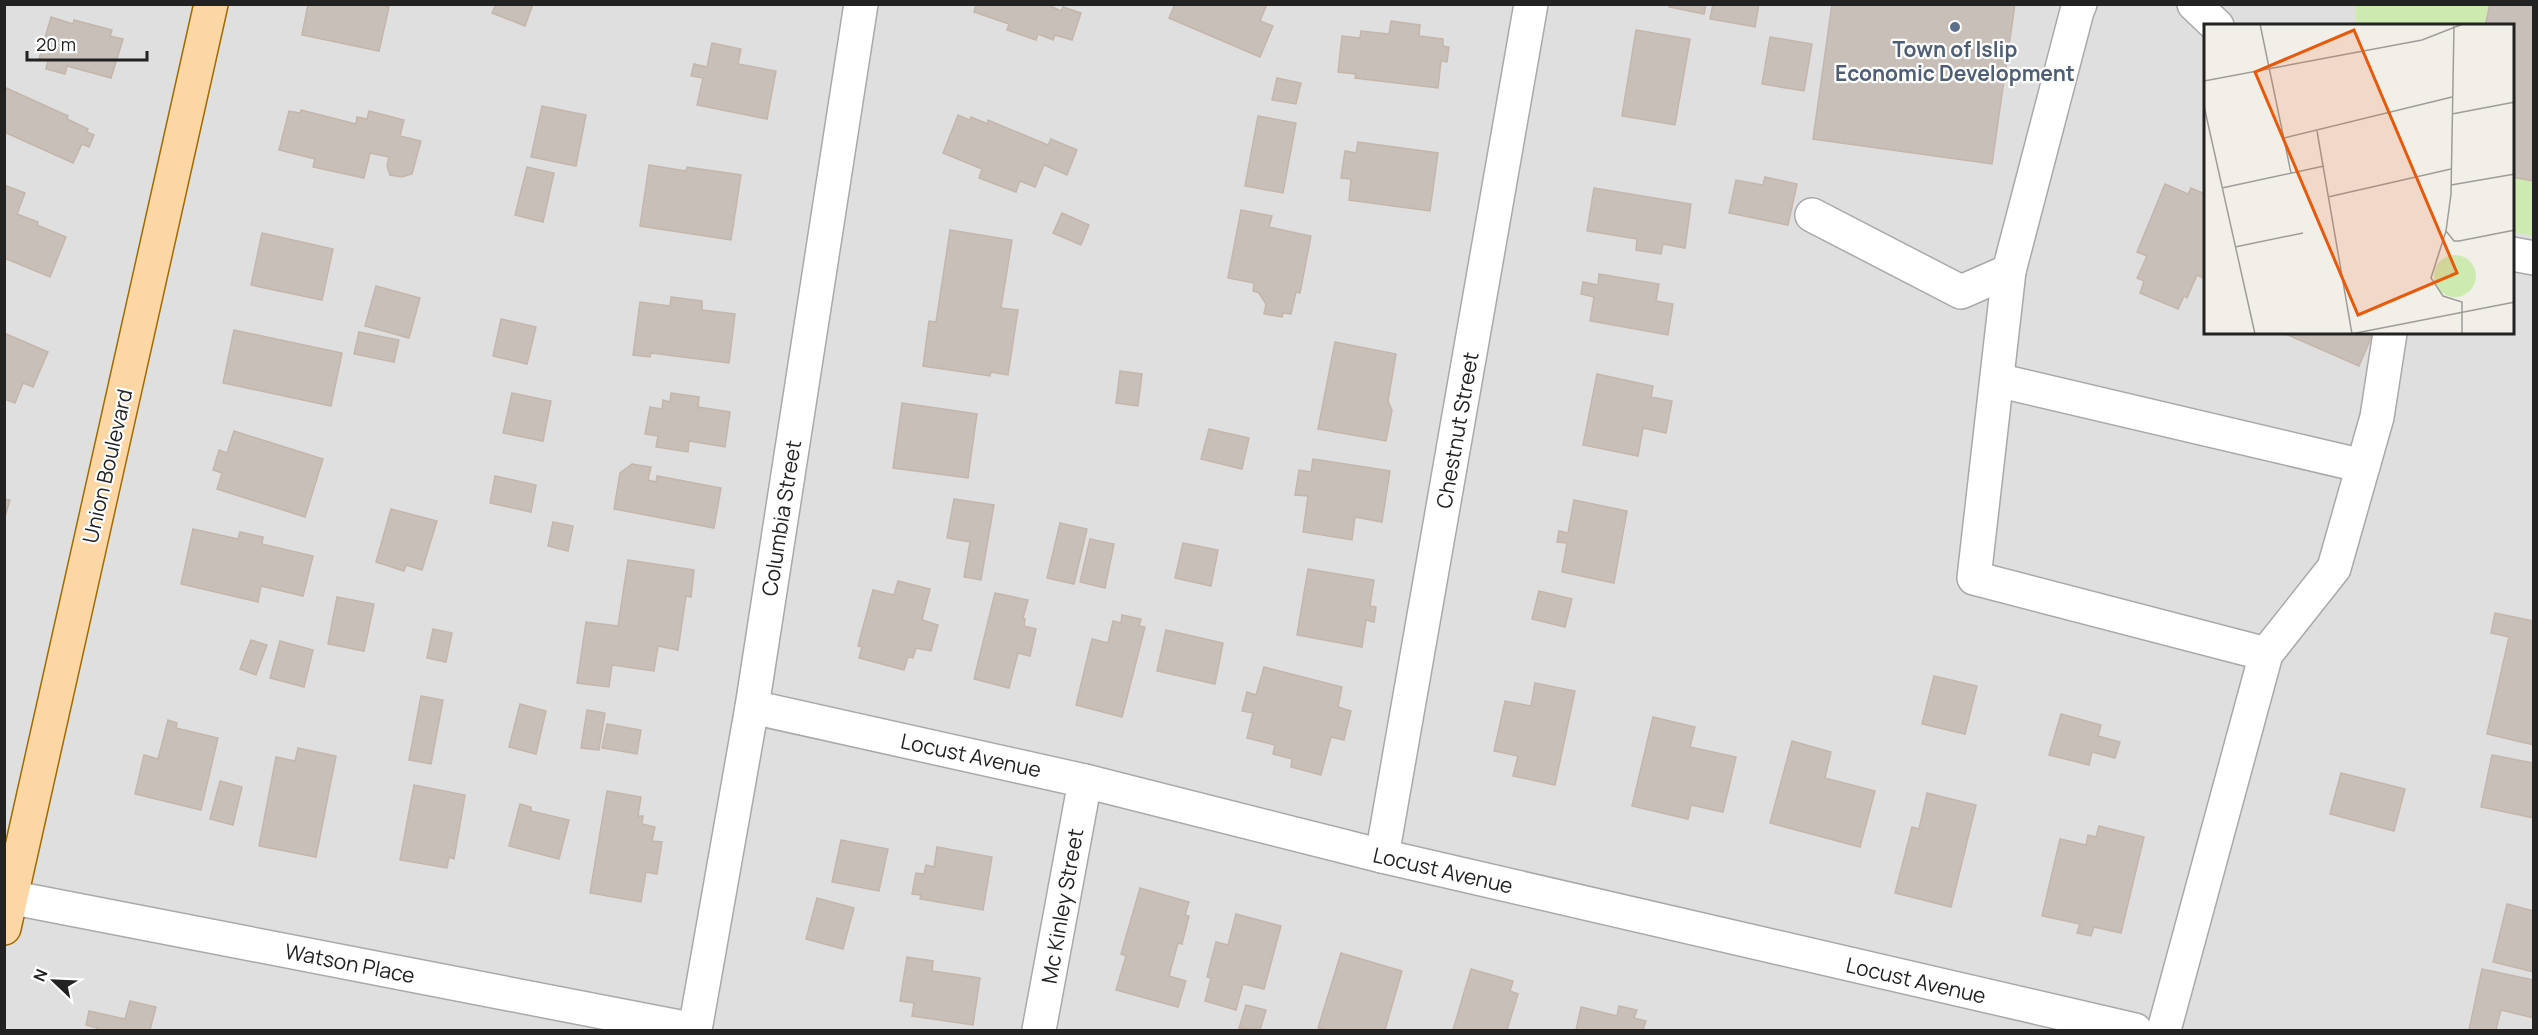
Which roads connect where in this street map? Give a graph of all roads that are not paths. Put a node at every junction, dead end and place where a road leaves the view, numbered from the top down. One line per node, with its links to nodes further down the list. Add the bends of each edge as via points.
1 (211, 4): 18 (main road, Union Boulevard)
2 (861, 4): 15 (street, Columbia Street)
3 (1531, 4): 17 (street, Chestnut Street)
4 (2080, 4): 10 (street)
5 (2194, 4): 6 (street)
6 (2215, 24)
7 (1812, 215): 10 (street, via 1961,292)
8 (2514, 254): 9 (street)
9 (2534, 258)
10 (2009, 271): 12 (street)
11 (2390, 334): 13 (street, via 2377,417)
12 (1997, 380): 13 (street); 14 (street, via 1974,578)
13 (2363, 465): 14 (street, via 2334,568)
14 (2266, 654): 22 (street)
15 (752, 707): 16 (street, Locust Avenue); 19 (street, Columbia Street)
16 (1085, 780): 17 (street, Locust Avenue); 20 (street, Mc Kinley Street)
17 (1383, 856): 21 (street, Locust Avenue)
18 (7, 907): 19 (street, Watson Place)
19 (695, 1030)
20 (1039, 1030)
21 (2135, 1030)
22 (2164, 1030)

